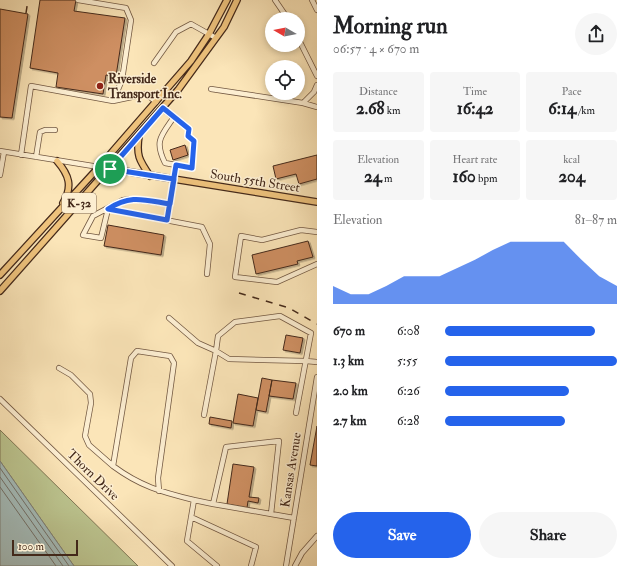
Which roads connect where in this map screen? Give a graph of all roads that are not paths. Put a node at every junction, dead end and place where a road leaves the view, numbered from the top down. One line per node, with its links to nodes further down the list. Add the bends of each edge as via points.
1 (78, 0): 15 (street, via 126,8 131,20 122,80)
2 (227, 0): 8 (main road, K-32)
3 (237, 0): 9 (main road, K-32)
4 (275, 0): 7 (street)
5 (312, 0): 6 (street)
6 (317, 10)
7 (283, 12)
8 (209, 34): 9 (street); 11 (street, via 191,24 176,32); 16 (main road, K-32, via 191,61)
9 (216, 38): 19 (main road, K-32, via 199,64)
10 (305, 51): 12 (street)
11 (154, 63)
12 (316, 72)
13 (317, 85): 17 (street)
14 (211, 89): 17 (street)
15 (113, 101): 16 (street, via 146,94); 24 (street, via 31,86)
16 (156, 102): 28 (main road, K-32)
17 (303, 103): 18 (street)
18 (317, 107)
19 (163, 108): 20 (street); 22 (main road, K-32)
20 (174, 117): 27 (street, via 161,136 158,146 165,164); 27 (street, via 189,129 188,136 194,141 192,168)
21 (55, 130): 25 (street, via 40,132)
22 (139, 136): 29 (main road, K-32); 31 (main road, via 138,157)
23 (2, 152): 24 (street, South 55th Street); 30 (street)
24 (21, 155): 25 (street, South 55th Street)
25 (36, 157): 26 (street, South 55th Street)
26 (57, 161): 28 (street, South 55th Street); 36 (main road, via 69,178 70,187)
27 (176, 165): 32 (street)
28 (99, 167): 29 (main road, South 55th Street); 36 (main road, K-32)
29 (110, 169): 31 (main road, South 55th Street); 42 (main road, K-32)
30 (0, 175)
31 (150, 176): 32 (main road, South 55th Street)
32 (174, 179): 33 (main road, South 55th Street); 34 (street)
33 (317, 202)
34 (170, 204): 35 (street, via 131,199 122,200); 37 (street)
35 (108, 209): 35 (street, via 101,238 83,235 93,216); 37 (street)
36 (56, 214): 41 (main road, K-32)
37 (167, 220): 40 (street, via 202,227 210,244)
38 (317, 232): 39 (street, via 301,230 262,240 240,236 235,277 277,282)
39 (317, 264)
40 (207, 274)
41 (0, 275)
42 (0, 291)
43 (169, 318): 44 (street, via 198,342)
44 (216, 351): 45 (street, via 229,358); 45 (street, via 218,336 235,322 280,316 311,333); 52 (street)
45 (306, 361): 46 (street); 51 (street)
46 (317, 362)
47 (59, 368): 53 (street, via 71,375 90,394 91,403 85,436 89,445)
48 (317, 377): 49 (street, Kansas Avenue)
49 (316, 386): 59 (street, Kansas Avenue)
50 (0, 400): 61 (street, Thorn Drive)
51 (296, 413)
52 (204, 415)
53 (113, 466): 54 (street, via 132,480); 54 (street, via 131,358 137,351 170,356 174,362 158,478)
54 (159, 491): 55 (street)
55 (194, 500): 56 (street); 58 (street)
56 (213, 504): 57 (street); 57 (street, via 226,448 279,441)
57 (271, 514): 59 (street)
58 (191, 517): 62 (street, via 187,540); 63 (street, via 256,547)
59 (294, 518): 64 (street, Kansas Avenue)
60 (317, 536): 65 (street, via 302,553)
61 (172, 566)
62 (217, 566)
63 (251, 566)
64 (286, 566)
65 (295, 566)

